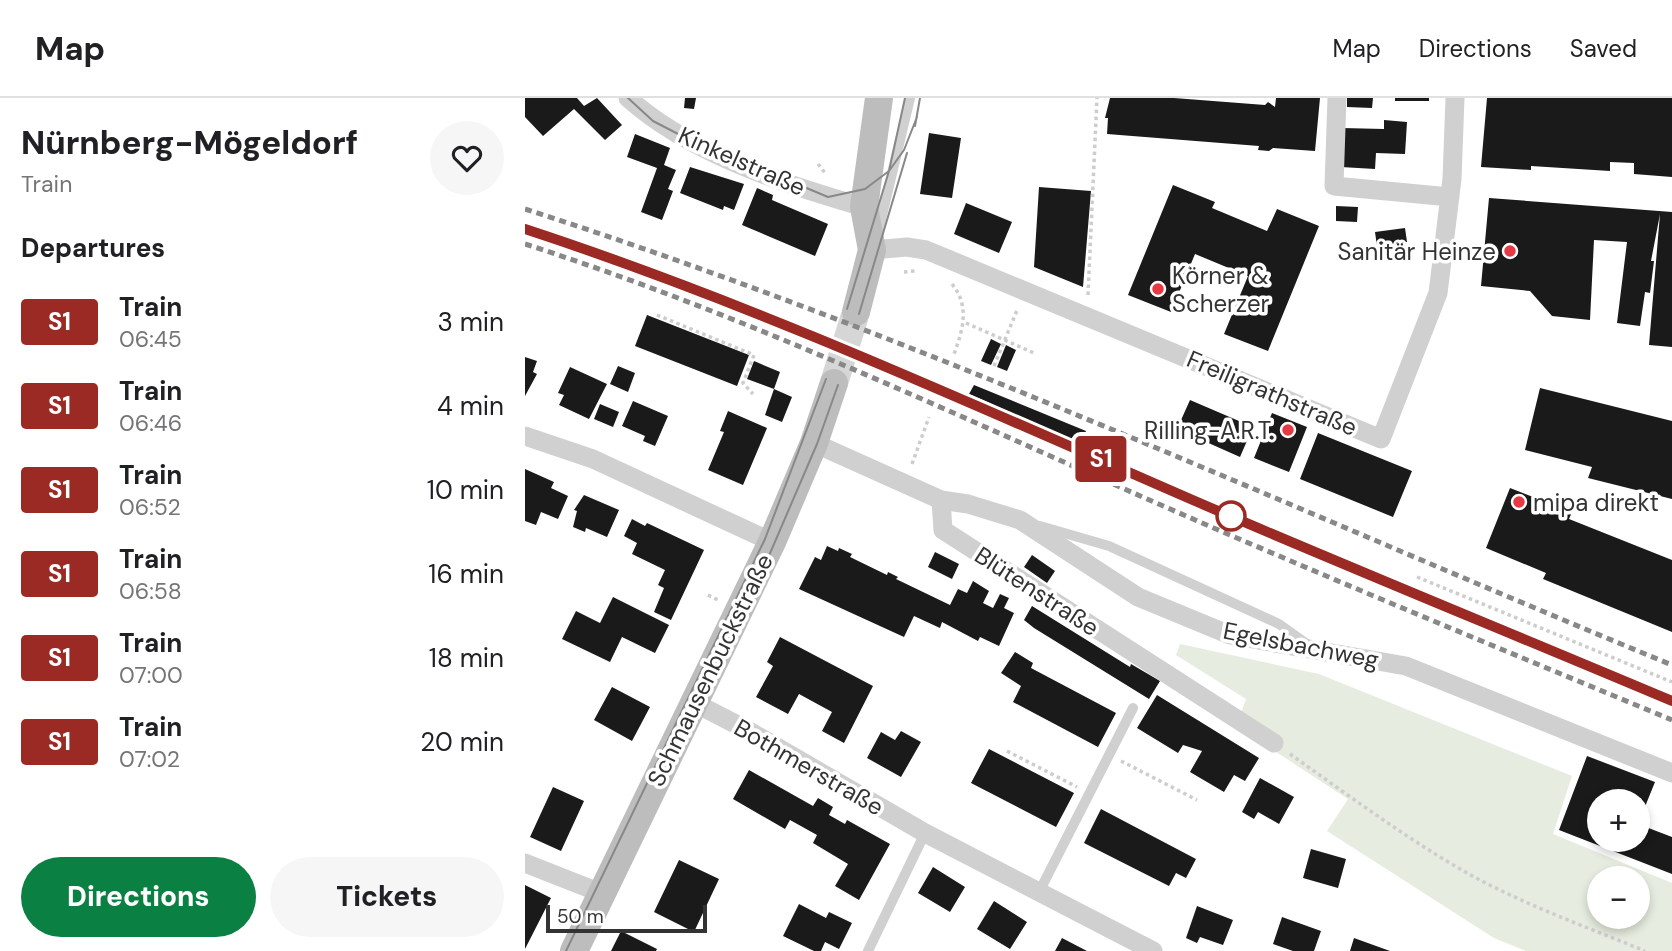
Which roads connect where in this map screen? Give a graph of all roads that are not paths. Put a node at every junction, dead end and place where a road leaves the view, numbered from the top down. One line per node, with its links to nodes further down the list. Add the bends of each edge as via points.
1 (628, 98): 7 (street, Kinkelstraße, via 653,121 715,152 812,192)
2 (879, 98): 7 (street)
3 (910, 98): 8 (lane)
4 (1337, 98): 6 (street, via 1334,186)
5 (1455, 98): 6 (street, Freiligrathstraße)
6 (1450, 197): 8 (street, Freiligrathstraße, via 1438,293 1381,439 926,250)
7 (865, 206): 8 (street)
8 (872, 250): 9 (street)
9 (856, 312)
10 (834, 383): 12 (street, Schmausenbuckstraße)
11 (525, 436): 15 (street, via 593,459)
12 (814, 443): 13 (street); 15 (street, Schmausenbuckstraße)
13 (941, 500): 14 (street, Egelsbachweg); 19 (street, Blütenstraße, via 943,530)
14 (1020, 520): 16 (lane, via 1109,546 1279,624); 16 (street, Egelsbachweg, via 1138,597 1230,635)
15 (772, 542): 17 (street, Schmausenbuckstraße)
16 (1315, 650): 20 (street, Egelsbachweg, via 1406,666)
17 (693, 702): 21 (street, Bothmerstraße); 23 (street, Schmausenbuckstraße)
18 (1133, 708): 24 (lane)
19 (1274, 743)
20 (1672, 773)
21 (925, 833): 24 (street, Bothmerstraße); 26 (lane)
22 (525, 863): 23 (street)
23 (601, 893): 25 (street, Schmausenbuckstraße)
24 (1038, 894): 27 (street, Bothmerstraße)
25 (574, 951)
26 (868, 951)
27 (1153, 951)

